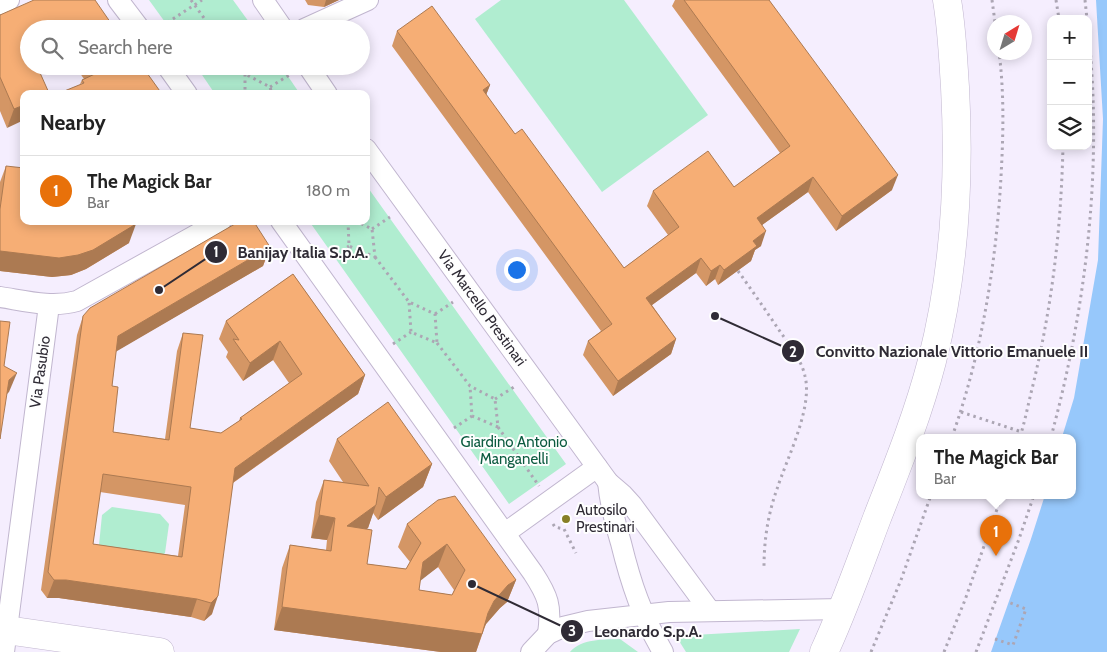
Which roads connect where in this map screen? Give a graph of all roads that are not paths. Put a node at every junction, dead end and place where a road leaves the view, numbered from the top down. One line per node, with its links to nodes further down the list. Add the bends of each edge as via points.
1 (9, 0): 6 (street)
2 (118, 0): 7 (street)
3 (263, 0): 8 (street)
4 (368, 0): 9 (street)
5 (947, 0): 21 (main road, via 958,144 955,236 942,319 922,397)
6 (0, 4)
7 (133, 20)
8 (277, 20)
9 (324, 20)
10 (174, 75): 12 (street)
11 (306, 75): 13 (street)
12 (185, 90)
13 (323, 90)
14 (370, 155): 19 (street, Via Marcello Prestinari)
15 (214, 225): 18 (street, via 77,301)
16 (284, 225): 20 (street)
17 (0, 297): 18 (street)
18 (49, 305): 25 (street, Via Pasubio)
19 (602, 475): 20 (street, via 546,495); 22 (street, Via Marcello Prestinari, via 632,505); 23 (street)
20 (505, 533): 24 (street, via 548,598)
21 (842, 610): 22 (street); 29 (main road)
22 (710, 612): 23 (street)
23 (643, 615): 24 (street, via 588,621); 28 (street)
24 (548, 634): 27 (street)
25 (3, 637): 26 (main road)
26 (160, 652)
27 (531, 652)
28 (663, 652)
29 (824, 652)

